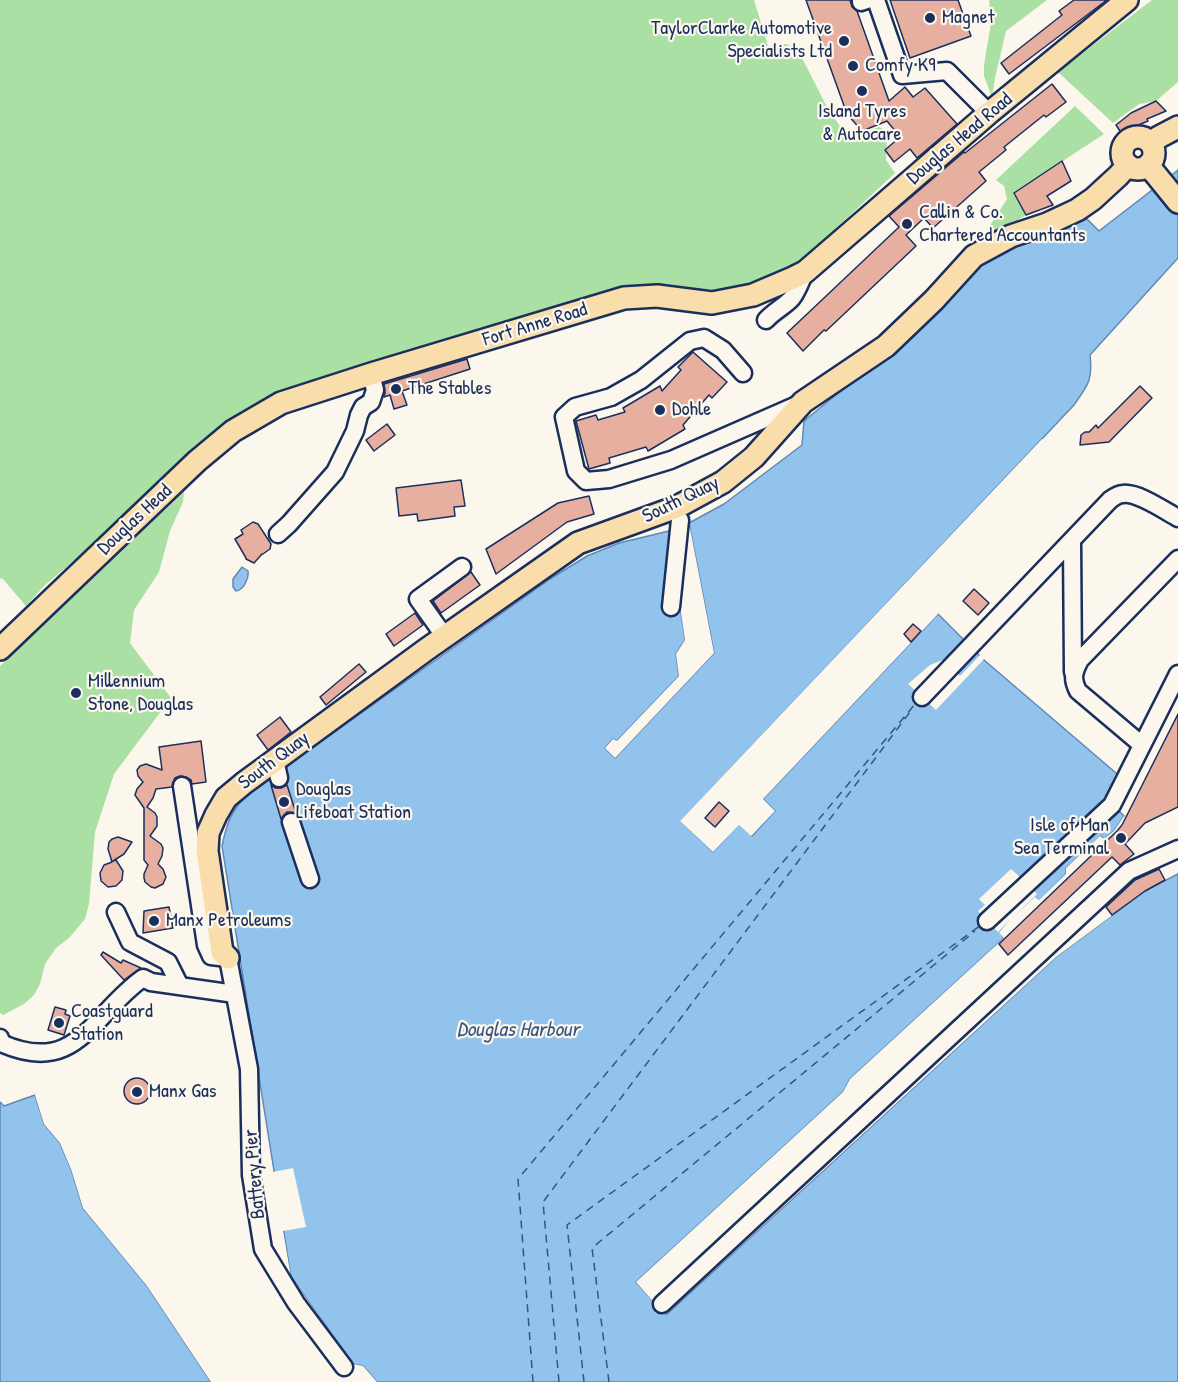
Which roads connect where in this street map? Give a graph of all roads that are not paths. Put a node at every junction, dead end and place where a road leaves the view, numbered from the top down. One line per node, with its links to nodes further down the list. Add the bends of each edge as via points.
1 (861, 0): 2 (street)
2 (867, 0)
3 (876, 0): 5 (street, via 902,75 947,71)
4 (1126, 0): 5 (main road, Douglas Head Road)
5 (990, 113): 10 (main road, Douglas Head Road)
6 (1178, 128): 7 (main road)
7 (1151, 143): 8 (main road, via 1154,156); 8 (main road, via 1141,137 1126,142 1122,155)
8 (1138, 165): 9 (main road, via 1162,182); 14 (main road, South Quay, via 1118,176 1077,210 1011,236 974,256 886,346)
9 (1178, 202)
10 (799, 275): 11 (street, via 799,287 792,298); 13 (main road, Fort Anne Road, via 753,294 712,303 657,296 624,298)
11 (766, 320)
12 (742, 373): 14 (street, via 723,350 704,338 690,340 641,380 611,397 574,407 564,417 576,471 586,481 671,460)
13 (371, 374): 15 (main road, Fort Anne Road); 18 (street, via 375,390 371,402 363,407 336,472)
14 (803, 402): 23 (main road, South Quay, via 754,457 723,482 676,507 578,543)
15 (281, 403): 24 (main road, Douglas Head, via 233,431 197,461)
16 (1178, 518): 19 (street, via 1130,494 1121,494 1110,500)
17 (680, 520): 22 (street)
18 (278, 534)
19 (1072, 541): 26 (street); 27 (street)
20 (1178, 559): 26 (street, via 1080,660)
21 (462, 567): 23 (street, via 418,598)
22 (671, 607)
23 (445, 637): 30 (main road, South Quay, via 277,770 226,798)
24 (0, 649)
25 (1178, 674): 28 (street)
26 (1074, 682): 28 (street, via 1090,703)
27 (922, 697)
28 (1142, 745): 35 (street, via 1112,805)
29 (182, 786): 36 (street, via 206,945 211,956)
30 (216, 815): 36 (main road, Battery Pier, via 208,833 207,851 222,952)
31 (291, 822): 33 (street)
32 (1178, 849): 40 (street, via 1129,871)
33 (310, 879)
34 (116, 912): 37 (street, via 130,942 168,962)
35 (987, 921)
36 (228, 958): 38 (street, Battery Pier)
37 (180, 986): 38 (street); 39 (street, via 143,978 77,1041 59,1051 18,1050 2,1043)
38 (235, 994): 41 (street, Battery Pier, via 249,1069 251,1175 263,1249 296,1303)
39 (0, 1038)
40 (663, 1304)
41 (344, 1367)

